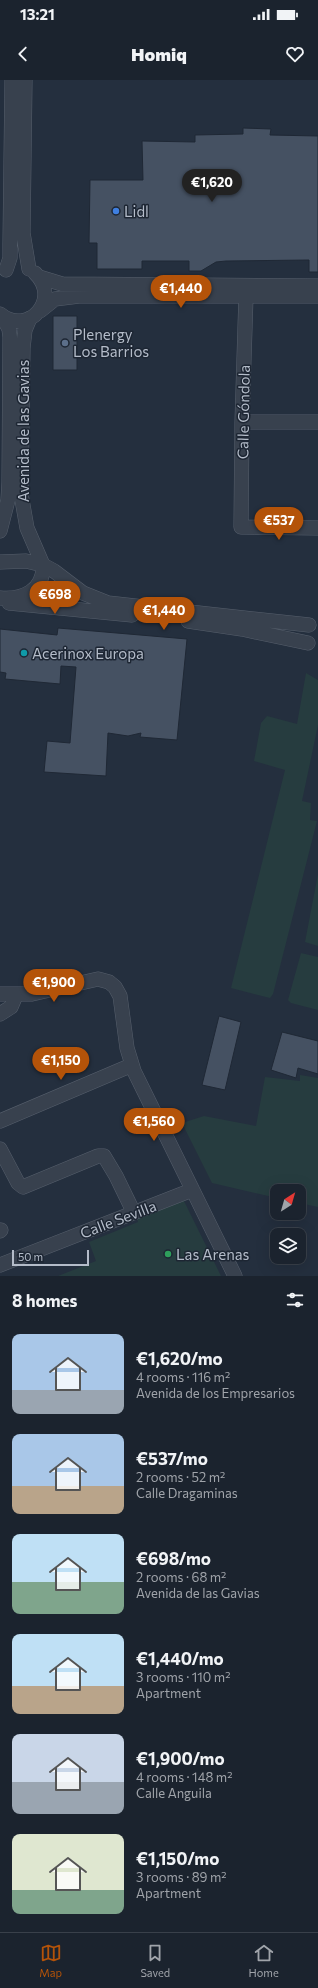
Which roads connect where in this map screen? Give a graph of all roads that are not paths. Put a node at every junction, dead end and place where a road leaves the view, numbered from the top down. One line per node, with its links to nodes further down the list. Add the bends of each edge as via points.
1 (12, 80): 3 (street, via 10,258)
2 (25, 80): 4 (street, via 23,233)
3 (3, 272): 4 (street, via 17,267)
4 (34, 273): 5 (street, via 62,284); 9 (street, Avenida de las Gavias, via 45,294 43,305)
5 (318, 286)
6 (246, 296): 7 (street); 9 (street, via 63,296 55,299); 10 (street, Calle Góndola)
7 (318, 296)
8 (1, 315): 9 (street, via 13,321); 12 (street, Avenida de las Gavias, via 9,329 10,337)
9 (35, 315): 16 (street, Avenida de las Gavias, via 25,330 23,348 21,494 27,528)
10 (242, 422): 11 (street); 13 (street, Calle Góndola, via 241,527)
11 (318, 422)
12 (4, 500): 14 (street, Avenida de las Gavias)
13 (318, 528)
14 (0, 531)
15 (0, 562): 16 (street, via 26,561)
16 (43, 565): 19 (street, via 42,578 38,585 30,593); 22 (street, via 83,593 108,603)
17 (0, 592): 19 (street)
18 (0, 598): 19 (street)
19 (19, 598): 21 (street, via 65,603)
20 (0, 602): 21 (street)
21 (96, 612): 23 (street, via 242,629)
22 (309, 625)
23 (308, 643)
24 (0, 994): 25 (street)
25 (16, 995): 26 (street, via 11,1007); 27 (street, via 32,994 98,979 109,982 120,996 127,1048)
26 (0, 1014)
27 (132, 1065): 28 (street); 30 (street)
28 (0, 1121)
29 (0, 1149): 31 (street, via 18,1184 24,1187 101,1156 107,1158)
30 (192, 1190): 31 (street, Calle Sevilla); 33 (street)
31 (134, 1213): 32 (street, Calle Sevilla)
32 (0, 1265)
33 (235, 1276)

